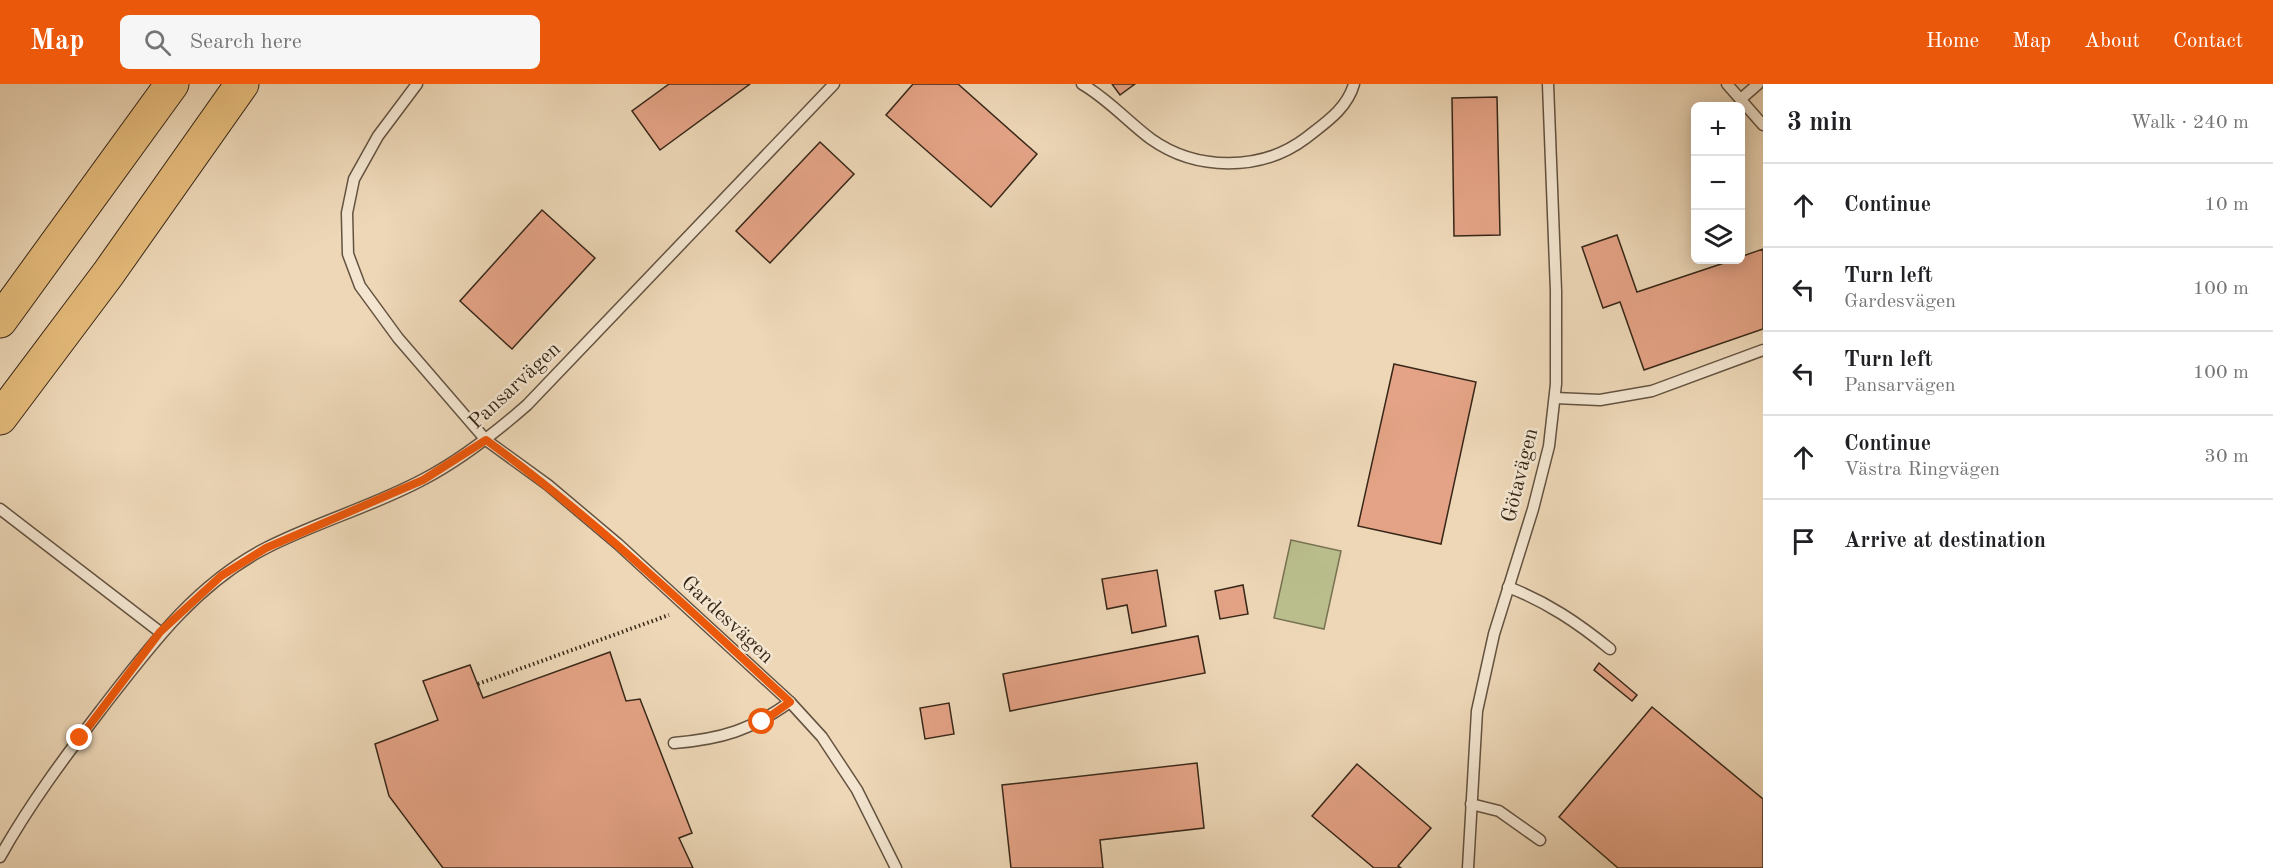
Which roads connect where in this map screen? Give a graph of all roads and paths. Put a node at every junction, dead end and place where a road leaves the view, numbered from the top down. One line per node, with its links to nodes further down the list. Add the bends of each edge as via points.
1 (172, 84): 12 (highway)
2 (242, 84): 15 (highway)
3 (417, 84): 16 (lane, Gardesvägen, via 378,136 354,179 347,213 348,254 373,308)
4 (834, 84): 16 (lane, Pansarvägen, via 527,405)
5 (1082, 84): 6 (lane, via 1151,139 1185,157 1223,165 1260,160 1300,143 1336,115)
6 (1354, 84)
7 (1548, 84): 14 (lane, Götavägen, via 1556,291)
8 (1727, 84): 10 (lane)
9 (1758, 84): 10 (lane)
10 (1742, 98): 11 (lane)
11 (1763, 126)
12 (0, 321)
13 (1763, 350): 14 (lane, via 1652,391 1600,400)
14 (1555, 398): 18 (lane, Götavägen, via 1549,446)
15 (0, 418)
16 (486, 440): 19 (lane, Gardesvägen, via 548,485); 20 (lane, Pansarvägen, via 423,480 266,548 221,576)
17 (0, 509): 20 (lane)
18 (1508, 587): 21 (lane, via 1551,606); 25 (lane, Götavägen, via 1477,711)
19 (688, 608): 22 (path); 23 (lane, Gardesvägen)
20 (160, 632): 27 (lane, Pansarvägen, via 24,814)
21 (1610, 649)
22 (478, 684)
23 (790, 702): 24 (lane, via 762,722 729,734); 28 (lane, Gardesvägen, via 822,737 857,790)
24 (674, 743)
25 (1471, 804): 26 (lane, via 1498,811); 29 (lane, Götavägen)
26 (1540, 840)
27 (0, 857)
28 (896, 868)
29 (1468, 868)

